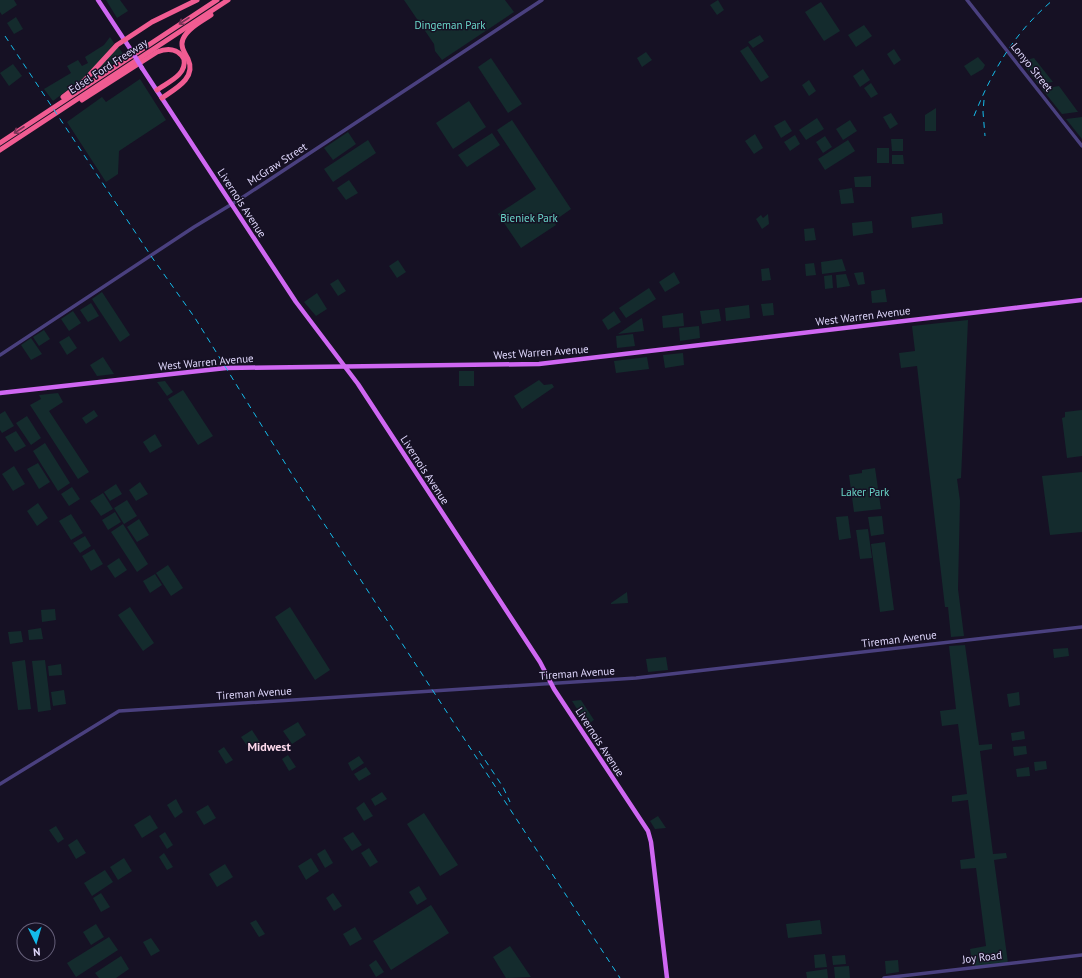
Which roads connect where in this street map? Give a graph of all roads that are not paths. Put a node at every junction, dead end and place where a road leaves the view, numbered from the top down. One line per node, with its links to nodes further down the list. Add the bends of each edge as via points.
1 (98, 0): 8 (main road, Livernois Avenue)
2 (197, 0): 8 (highway, via 152,22)
3 (217, 0): 12 (highway, Edsel Ford Freeway, one-way to 12)
4 (228, 0): 11 (highway, Edsel Ford Freeway)
5 (233, 0): 10 (highway, via 186,35 182,45 189,63 188,76)
6 (542, 0): 16 (street, McGraw Street)
7 (967, 0): 14 (street, Lonyo Street)
8 (125, 41): 9 (main road, Livernois Avenue, bridge); 12 (highway, via 112,50 84,81)
9 (156, 90): 10 (main road, Livernois Avenue); 11 (highway, via 183,69 184,59 177,51 169,49 157,52 65,110)
10 (162, 98): 16 (main road, Livernois Avenue)
11 (50, 116): 15 (highway, Edsel Ford Freeway)
12 (39, 117): 13 (highway, Edsel Ford Freeway, one-way to 13)
13 (0, 143)
14 (1082, 146)
15 (0, 150)
16 (231, 204): 18 (street, McGraw Street); 19 (main road, Livernois Avenue, via 300,307)
17 (1082, 300): 19 (main road, West Warren Avenue, via 539,364)
18 (0, 355)
19 (345, 366): 20 (main road, West Warren Avenue, via 226,368); 22 (main road, Livernois Avenue, via 526,639)
20 (0, 393)
21 (1082, 627): 22 (street, Tireman Avenue, via 642,677)
22 (552, 684): 23 (street, Tireman Avenue, via 118,710); 25 (main road, Livernois Avenue, via 649,833)
23 (0, 784)
24 (1082, 955): 26 (street, Joy Road)
25 (667, 978)
26 (884, 978)

